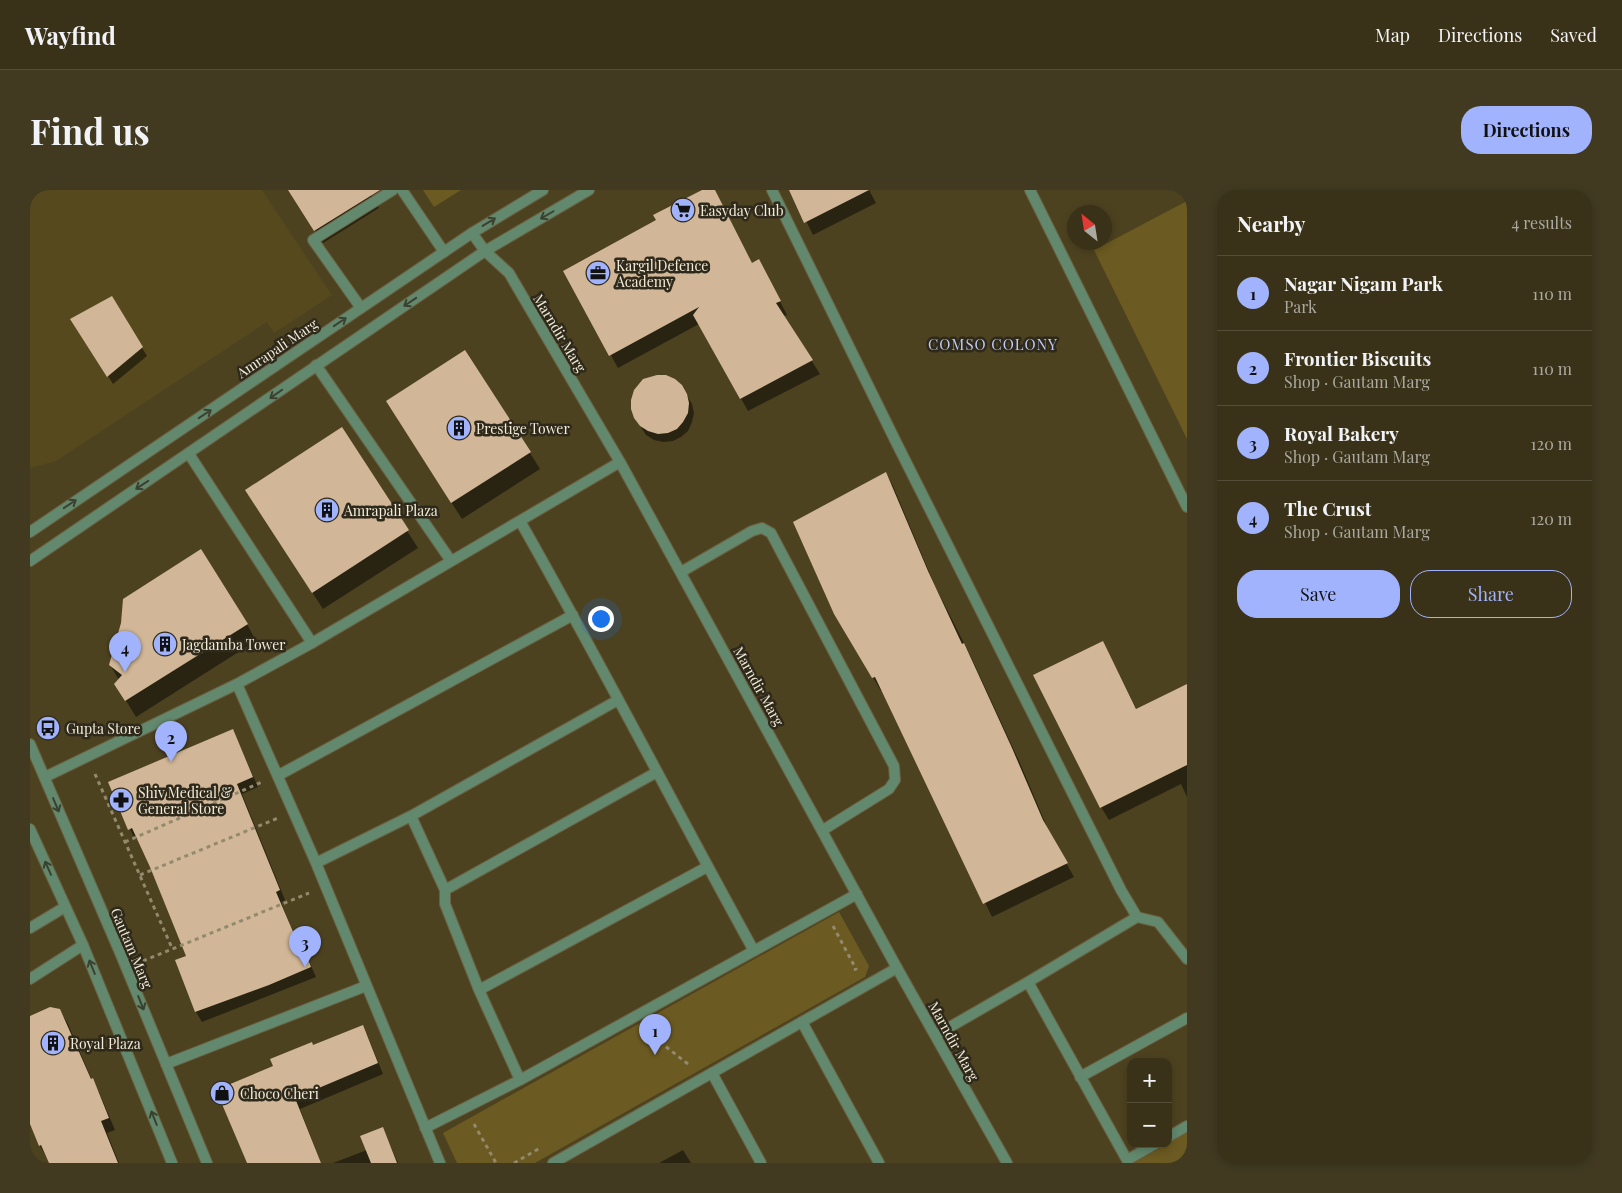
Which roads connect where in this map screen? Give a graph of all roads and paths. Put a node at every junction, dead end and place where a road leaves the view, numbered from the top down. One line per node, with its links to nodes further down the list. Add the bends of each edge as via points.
1 (393, 190): 10 (street, via 313,240)
2 (402, 190): 9 (street)
3 (543, 190): 7 (street, Amrapali Marg, one-way to 3)
4 (589, 190): 8 (street, one-way to 8)
5 (772, 190): 41 (street)
6 (1030, 190): 14 (street)
7 (472, 233): 8 (street, Marndir Marg); 9 (street, Amrapali Marg)
8 (485, 251): 11 (street, one-way to 11); 13 (street, Marndir Marg, via 509,274)
9 (444, 252): 10 (street, Amrapali Marg)
10 (361, 308): 16 (street, Amrapali Marg, one-way to 10)
11 (316, 366): 12 (street, one-way to 12); 18 (street)
12 (189, 454): 17 (street, one-way to 17); 21 (street)
13 (620, 462): 15 (street); 19 (street, Marndir Marg)
14 (1187, 506)
15 (520, 521): 18 (street); 20 (street)
16 (30, 532)
17 (30, 561)
18 (451, 561): 21 (street)
19 (681, 572): 32 (street, Marndir Marg); 32 (street, via 752,531 762,528 771,533 894,766 895,780 889,789)
20 (573, 615): 23 (street); 27 (street)
21 (312, 644): 22 (street)
22 (238, 684): 25 (street); 27 (street)
23 (618, 700): 26 (street); 30 (street)
24 (30, 744): 28 (street, Gautam Marg)
25 (88, 757): 28 (street); 33 (path)
26 (657, 772): 35 (street); 38 (street)
27 (278, 775): 29 (street); 33 (path)
28 (44, 777): 48 (street, Gautam Marg, one-way to 48)
29 (294, 812): 34 (street); 36 (path)
30 (411, 816): 34 (street); 38 (street)
31 (30, 829): 40 (street, one-way to 31)
32 (823, 830): 39 (street, Marndir Marg)
33 (125, 842): 36 (path)
34 (316, 863): 37 (street)
35 (707, 867): 46 (street); 54 (street)
36 (140, 876): 45 (path)
37 (326, 887): 45 (path); 53 (street)
38 (445, 890): 54 (street, via 445,904)
39 (857, 894): 46 (street); 49 (street, Marndir Marg)
40 (65, 908): 43 (street); 44 (street)
41 (1137, 917): 47 (street, via 1158,922); 52 (street)
42 (831, 923): 50 (path, via 856,969)
43 (30, 928)
44 (83, 945): 51 (street); 68 (street, one-way to 44)
45 (172, 948): 48 (path)
46 (754, 951): 63 (street)
47 (1187, 959)
48 (126, 968): 59 (street, Gautam Marg, one-way to 59)
49 (897, 968): 56 (street); 58 (street, Marndir Marg)
50 (848, 974)
51 (30, 979)
52 (1028, 982): 58 (street); 62 (street)
53 (366, 986): 59 (street); 65 (street)
54 (479, 990): 63 (street)
55 (1187, 1018): 62 (street)
56 (802, 1022): 61 (street); 73 (street)
57 (643, 1028): 60 (path)
58 (936, 1035): 74 (street, Marndir Marg)
59 (166, 1064): 69 (street, Gautam Marg)
60 (688, 1064)
61 (712, 1073): 71 (street); 72 (street)
62 (1080, 1077): 67 (street, via 1127,1160)
63 (520, 1080): 65 (street)
64 (1187, 1126): 66 (street)
65 (425, 1128): 70 (street)
66 (1172, 1135)
67 (1148, 1148)
68 (172, 1163)
69 (207, 1163)
70 (440, 1163)
71 (553, 1163)
72 (761, 1163)
73 (879, 1163)
74 (1007, 1163)

